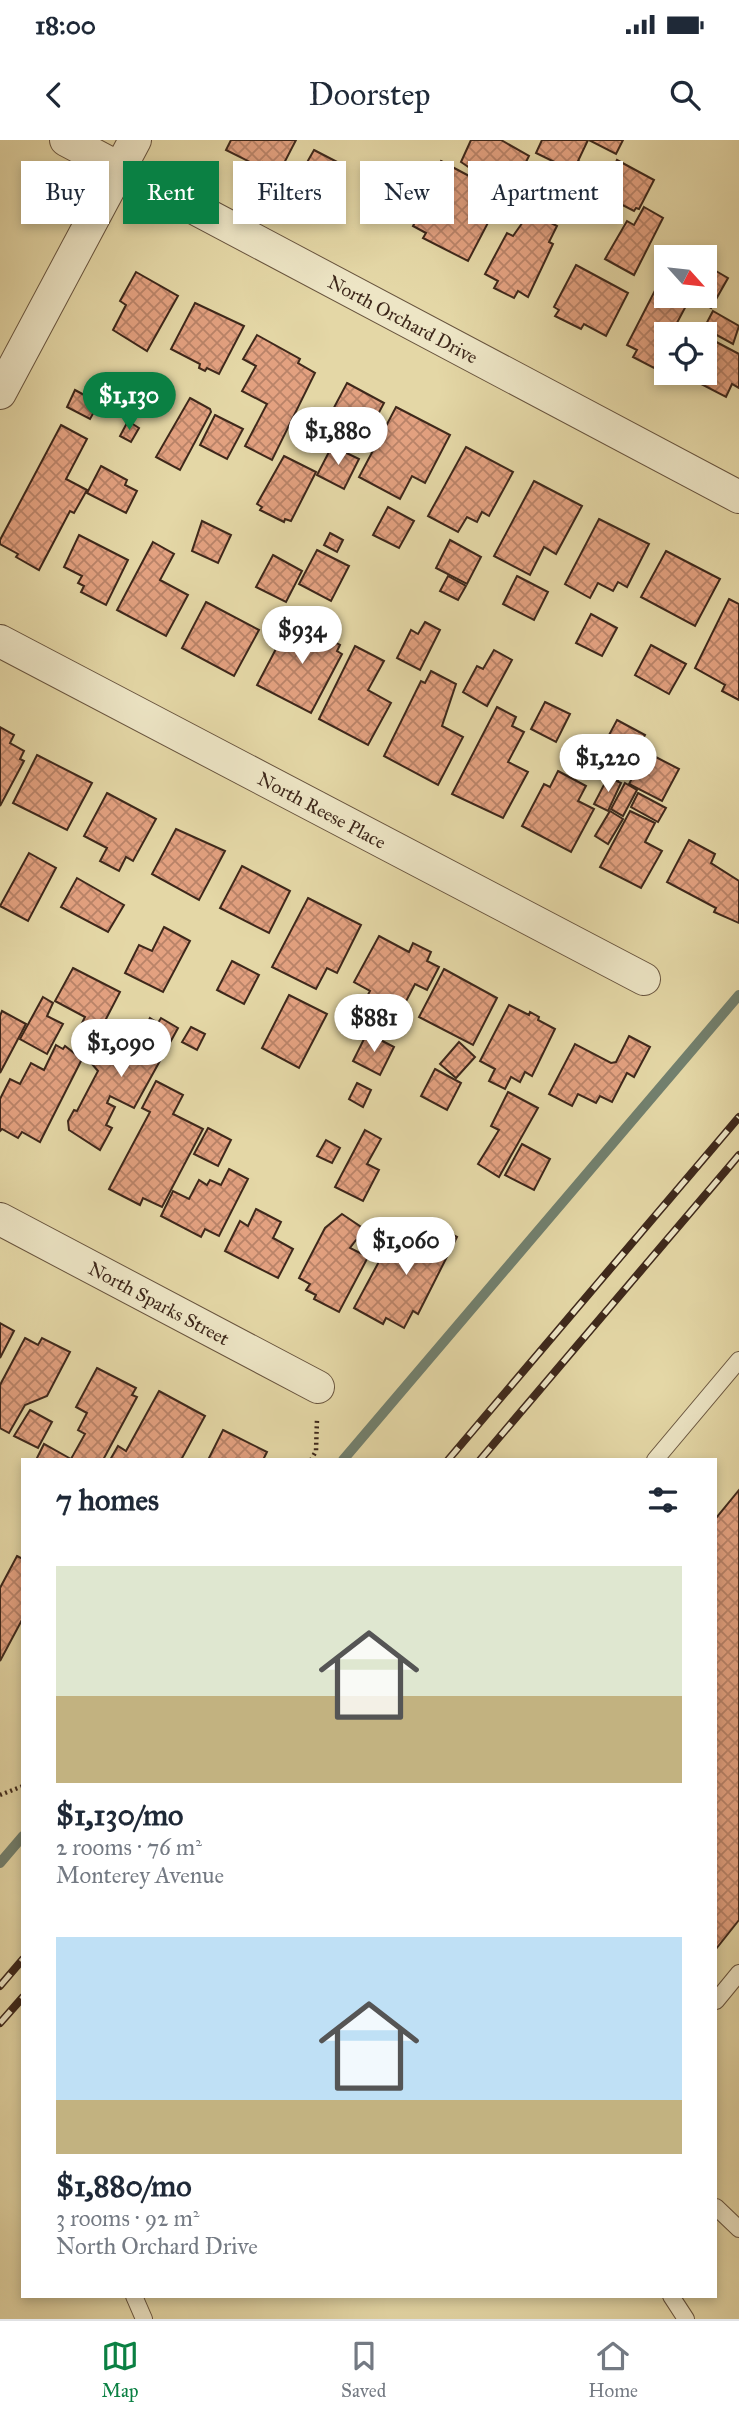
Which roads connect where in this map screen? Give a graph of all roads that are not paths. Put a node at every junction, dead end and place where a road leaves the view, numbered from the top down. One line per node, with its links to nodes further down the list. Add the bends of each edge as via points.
1 (66, 140): 3 (street, North Orchard Drive)
2 (135, 140): 3 (street)
3 (120, 168): 4 (street); 5 (street, North Orchard Drive)
4 (0, 393)
5 (739, 498)
6 (0, 640): 7 (street, North Reese Place)
7 (644, 979)
8 (0, 1219): 10 (street, North Sparks Street)
9 (739, 1360): 11 (lane)
10 (318, 1387)
11 (656, 1458)
12 (739, 1973): 13 (lane)
13 (717, 2000)
14 (717, 2208): 15 (lane)
15 (739, 2229)
16 (135, 2298): 18 (lane)
17 (672, 2298): 19 (lane)
18 (144, 2319)
19 (686, 2319)

